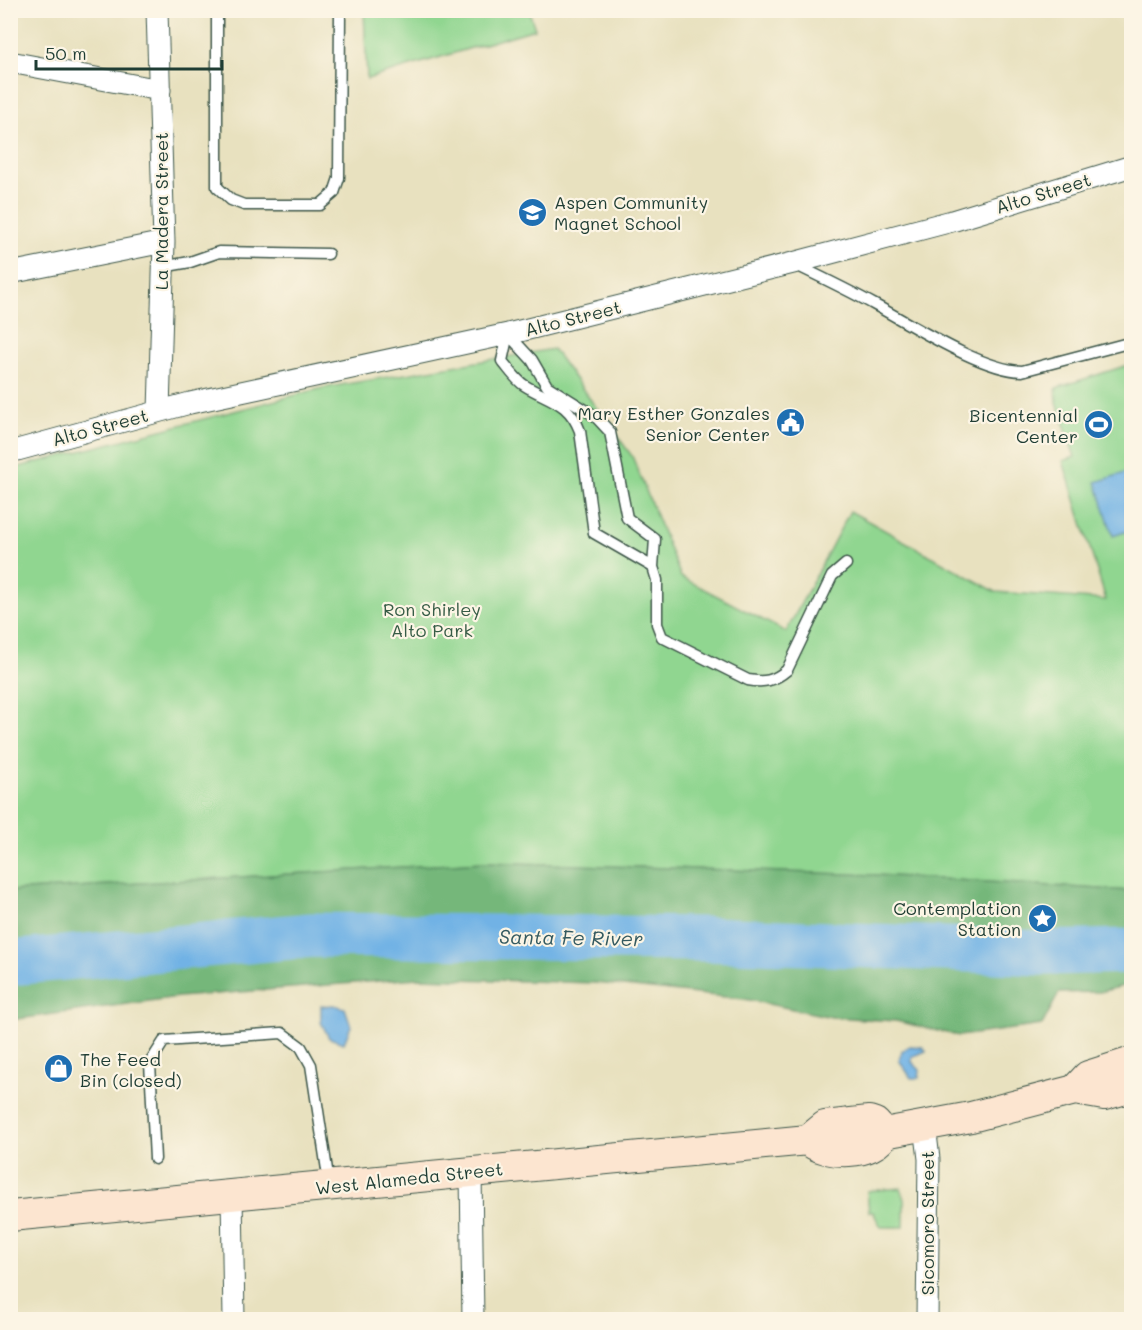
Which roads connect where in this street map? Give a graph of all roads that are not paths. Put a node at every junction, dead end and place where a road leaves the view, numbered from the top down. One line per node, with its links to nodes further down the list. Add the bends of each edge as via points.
1 (157, 10): 5 (street, La Madera Street)
2 (217, 10): 3 (lane, via 217,187 231,200 244,205 320,205 334,193 339,178)
3 (339, 10)
4 (10, 62): 5 (street)
5 (160, 90): 7 (street, La Madera Street)
6 (1131, 166): 9 (street, Alto Street, via 952,221)
7 (164, 242): 10 (street, La Madera Street); 11 (street)
8 (328, 254): 10 (lane, via 219,252)
9 (794, 263): 12 (street, Alto Street); 13 (lane, via 927,335 1006,370 1022,371)
10 (162, 267): 14 (street, La Madera Street)
11 (10, 273)
12 (508, 334): 14 (street, Alto Street); 17 (lane, via 532,360 547,386 595,416 610,432 627,518 655,539); 17 (lane, via 502,361 522,384 574,415 580,431 594,533)
13 (1131, 342)
14 (159, 411): 15 (street, Alto Street)
15 (10, 452)
16 (846, 564): 17 (lane, via 832,576 787,670 777,679 761,682 748,680 662,637 657,624 657,580)
17 (653, 567)
18 (1131, 1062): 20 (street, West Alameda Street, via 1088,1076)
19 (1131, 1087): 20 (street, West Alameda Street, via 1104,1095)
20 (1075, 1090): 21 (street, West Alameda Street)
21 (925, 1126): 23 (street, West Alameda Street, via 884,1133 882,1140 869,1147 828,1152 808,1140); 29 (street, Sicomoro Street, via 929,1171)
22 (155, 1159): 24 (lane, via 150,1063 164,1041 282,1033 301,1047 311,1065)
23 (471, 1172): 24 (street, West Alameda Street); 28 (street)
24 (329, 1186): 25 (street, West Alameda Street)
25 (232, 1194): 26 (street, West Alameda Street); 27 (street)
26 (10, 1216)
27 (234, 1320)
28 (473, 1320)
29 (927, 1320)

